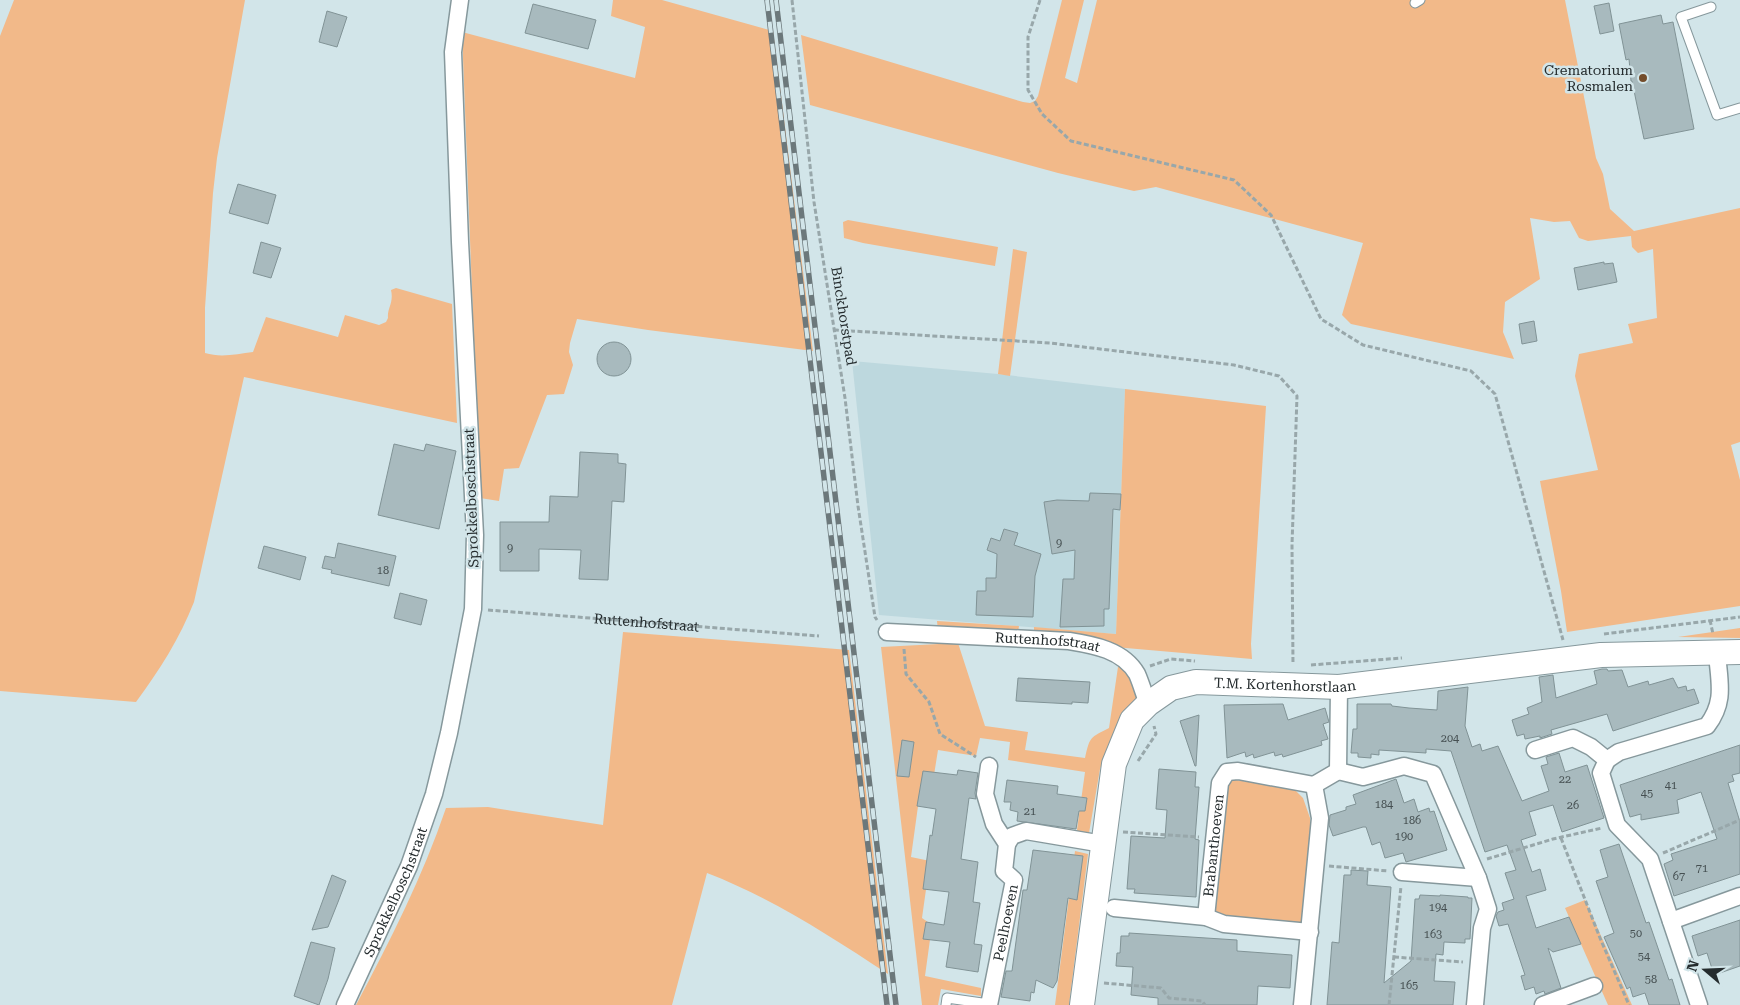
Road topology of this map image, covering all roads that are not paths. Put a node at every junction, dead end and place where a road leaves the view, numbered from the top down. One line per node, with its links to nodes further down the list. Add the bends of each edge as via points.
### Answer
1 (460, 0): 24 (street, Sprokkelboschstraat, via 454,52 475,535 473,609 434,794 409,866)
2 (1711, 7): 3 (lane, via 1681,17 1717,114)
3 (1740, 108)
4 (895, 632): 8 (street, Ruttenhofstraat, via 1069,640 1098,645 1127,660 1137,674)
5 (1740, 652): 6 (street, T.M. Kortenhorstlaan)
6 (1716, 653): 7 (street, T.M. Kortenhorstlaan, via 1601,655); 10 (street, via 1720,692 1716,714 1707,726 1619,752)
7 (1339, 687): 8 (street, T.M. Kortenhorstlaan, via 1196,682 1171,688); 12 (street)
8 (1148, 704): 14 (street, T.M. Kortenhorstlaan, via 1132,720 1114,764)
9 (1535, 750): 10 (street, via 1573,738)
10 (1607, 760): 21 (street, via 1601,773 1617,825 1650,859)
11 (989, 766): 15 (street, via 985,794 994,824)
12 (1338, 770): 13 (street); 16 (street, via 1363,777 1404,766 1433,774)
13 (1314, 785): 20 (street, Brabanthoeven, via 1238,771 1227,772 1220,783); 22 (street, via 1320,818)
14 (1113, 838): 15 (street, via 1026,831 1012,836); 27 (street, T.M. Kortenhorstlaan)
15 (1007, 844): 26 (street, Peelhoeven, via 1004,871 1014,880)
16 (1475, 871): 17 (street); 29 (street, via 1488,909 1482,928)
17 (1402, 872)
18 (1740, 896): 21 (street)
19 (1114, 908): 20 (street)
20 (1206, 917): 22 (street, via 1224,924)
21 (1671, 921): 31 (street)
22 (1310, 932): 28 (street)
23 (1594, 986): 30 (street)
24 (345, 1005)
25 (946, 1005): 26 (lane, via 947,998)
26 (989, 1005)
27 (1082, 1005)
28 (1302, 1005)
29 (1475, 1005)
30 (1543, 1005)
31 (1699, 1005)

